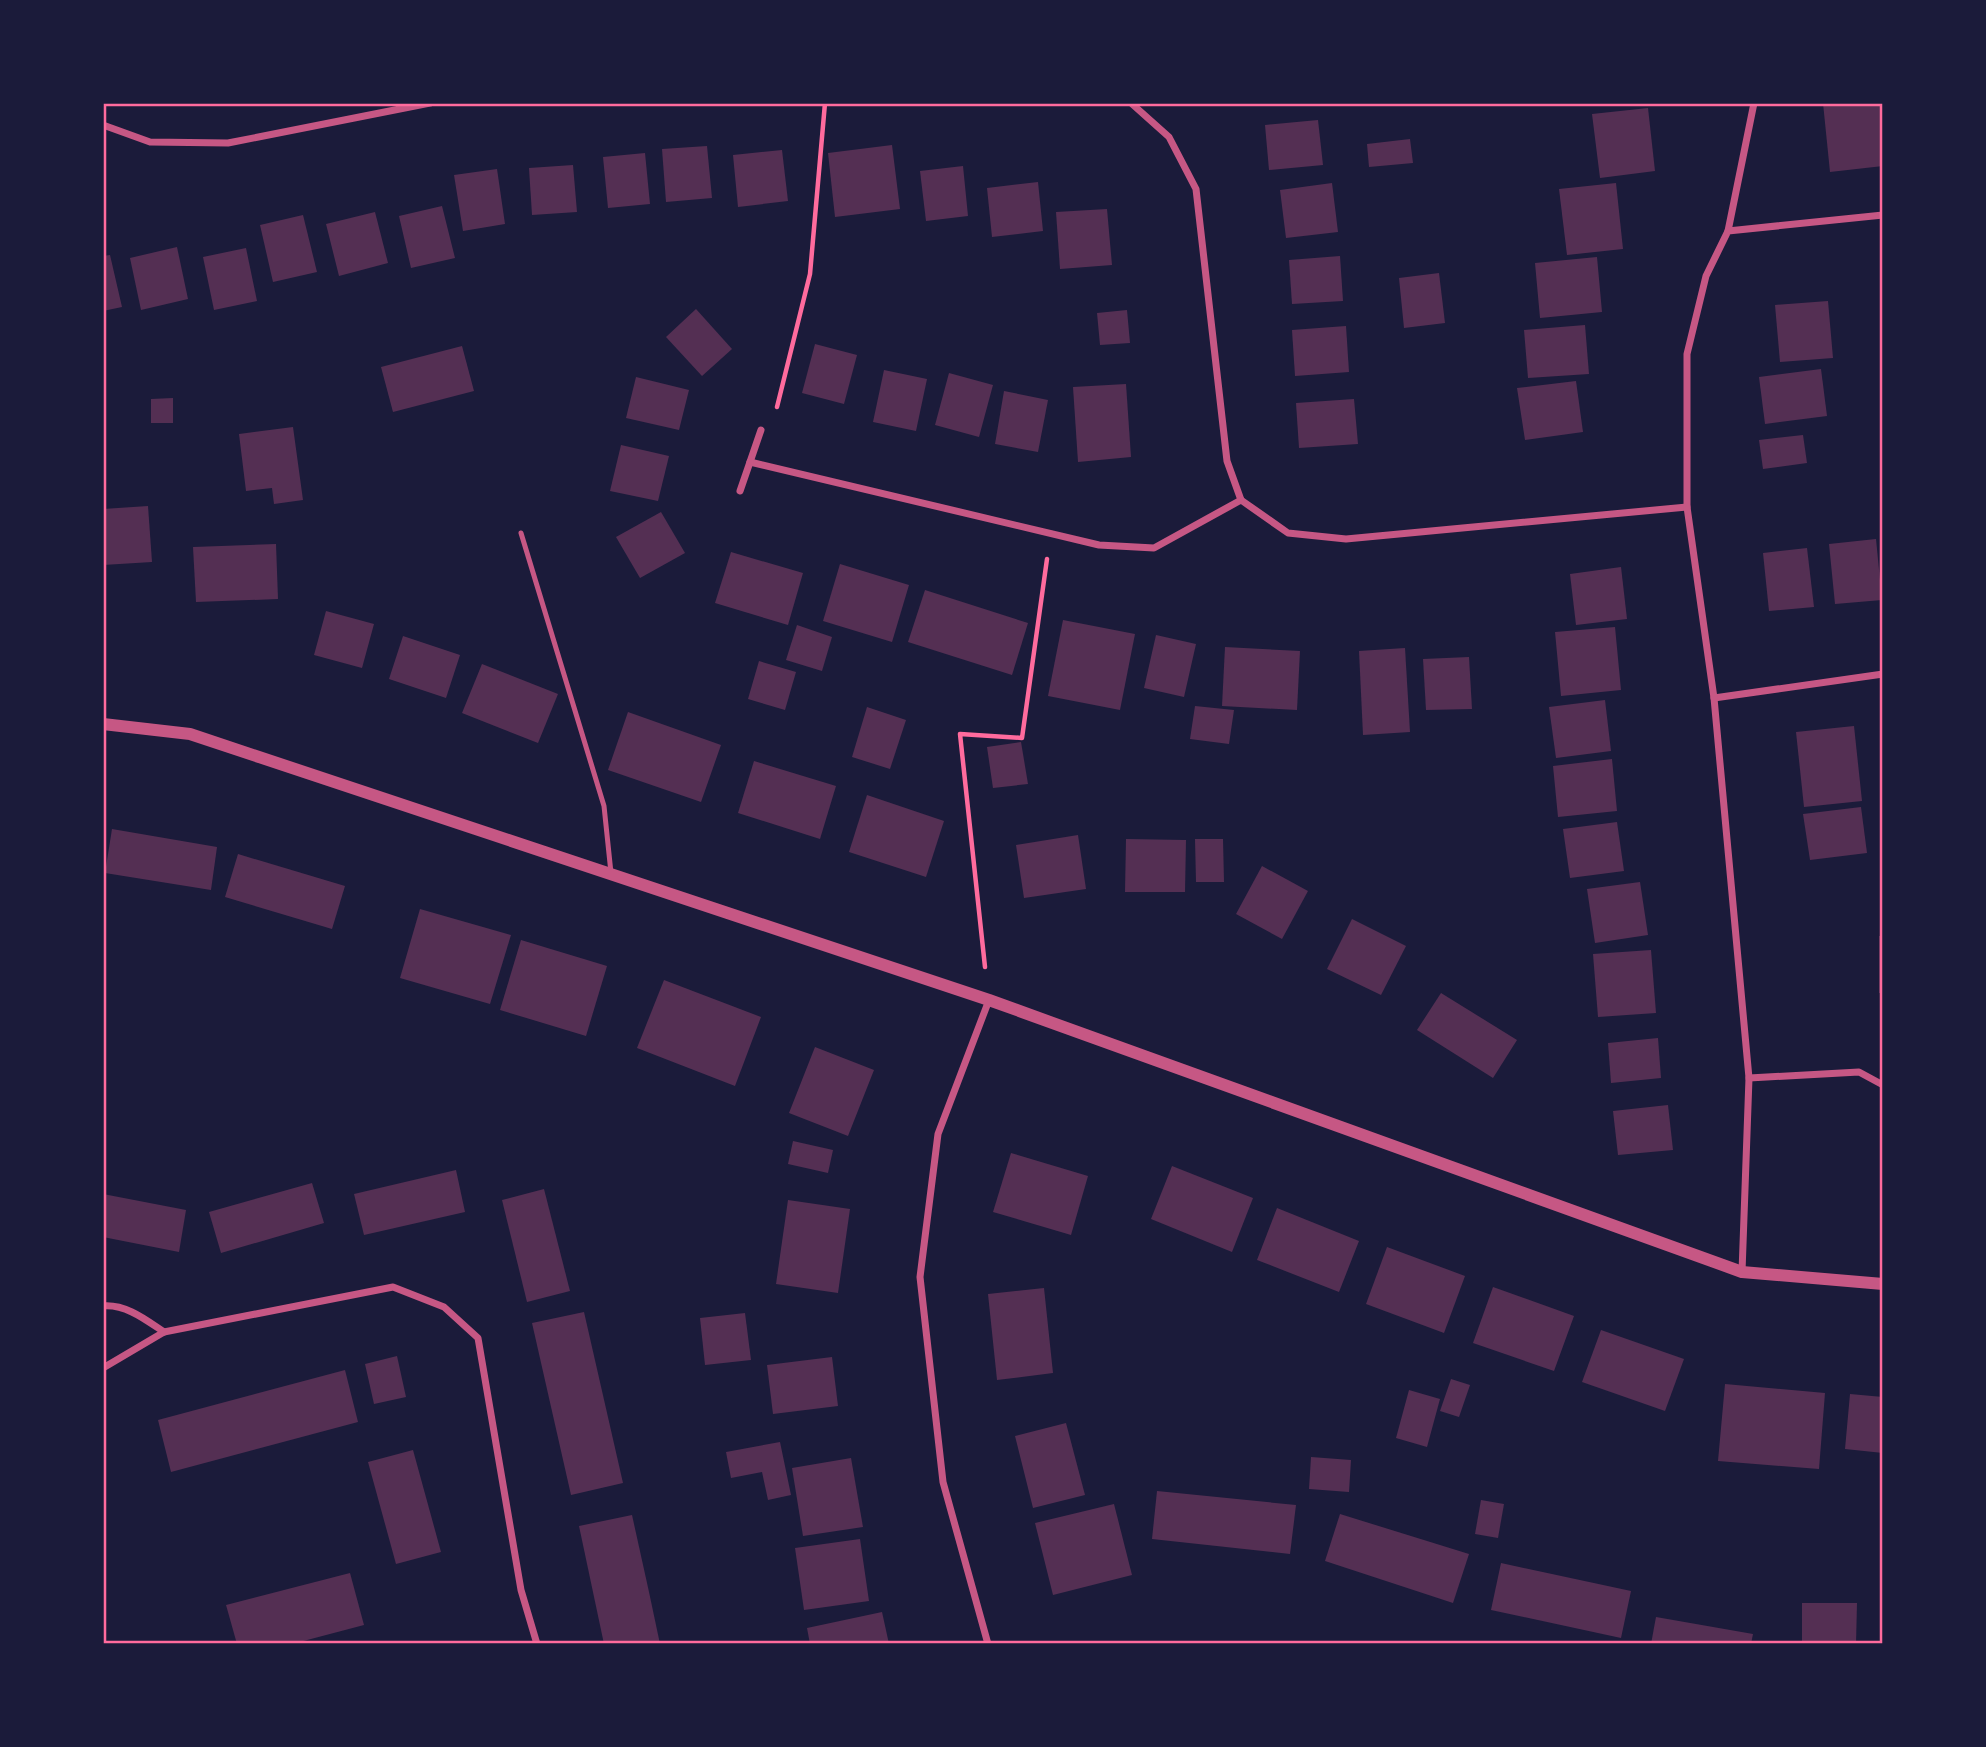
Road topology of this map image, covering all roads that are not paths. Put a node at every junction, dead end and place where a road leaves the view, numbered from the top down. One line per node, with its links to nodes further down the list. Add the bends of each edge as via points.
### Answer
1 (430, 103): 4 (street, via 228,143 150,142)
2 (1131, 103): 10 (street, via 1169,137 1196,189 1227,461)
3 (1754, 103): 6 (street)
4 (103, 125)
5 (1883, 215): 6 (street)
6 (1728, 231): 11 (street, via 1706,276 1688,354)
7 (761, 430): 8 (street)
8 (750, 462): 9 (street); 10 (street, via 1099,545 1154,548)
9 (740, 491)
10 (1241, 500): 11 (street, via 1288,533 1346,538)
11 (1687, 507): 14 (street)
12 (521, 533): 16 (lane, via 604,806)
13 (1883, 674): 14 (street)
14 (1714, 698): 18 (street)
15 (103, 724): 16 (street, via 190,734)
16 (611, 873): 17 (street)
17 (989, 1000): 20 (street); 26 (street, via 938,1135 920,1277 943,1482)
18 (1749, 1078): 19 (street, via 1859,1072); 20 (street)
19 (1883, 1085)
20 (1742, 1272): 21 (street)
21 (1883, 1284)
22 (103, 1306): 23 (street, via 138,1314)
23 (164, 1332): 24 (street); 25 (street, via 393,1287 444,1307 478,1338 521,1590)
24 (103, 1368)
25 (537, 1644)
26 (988, 1644)

